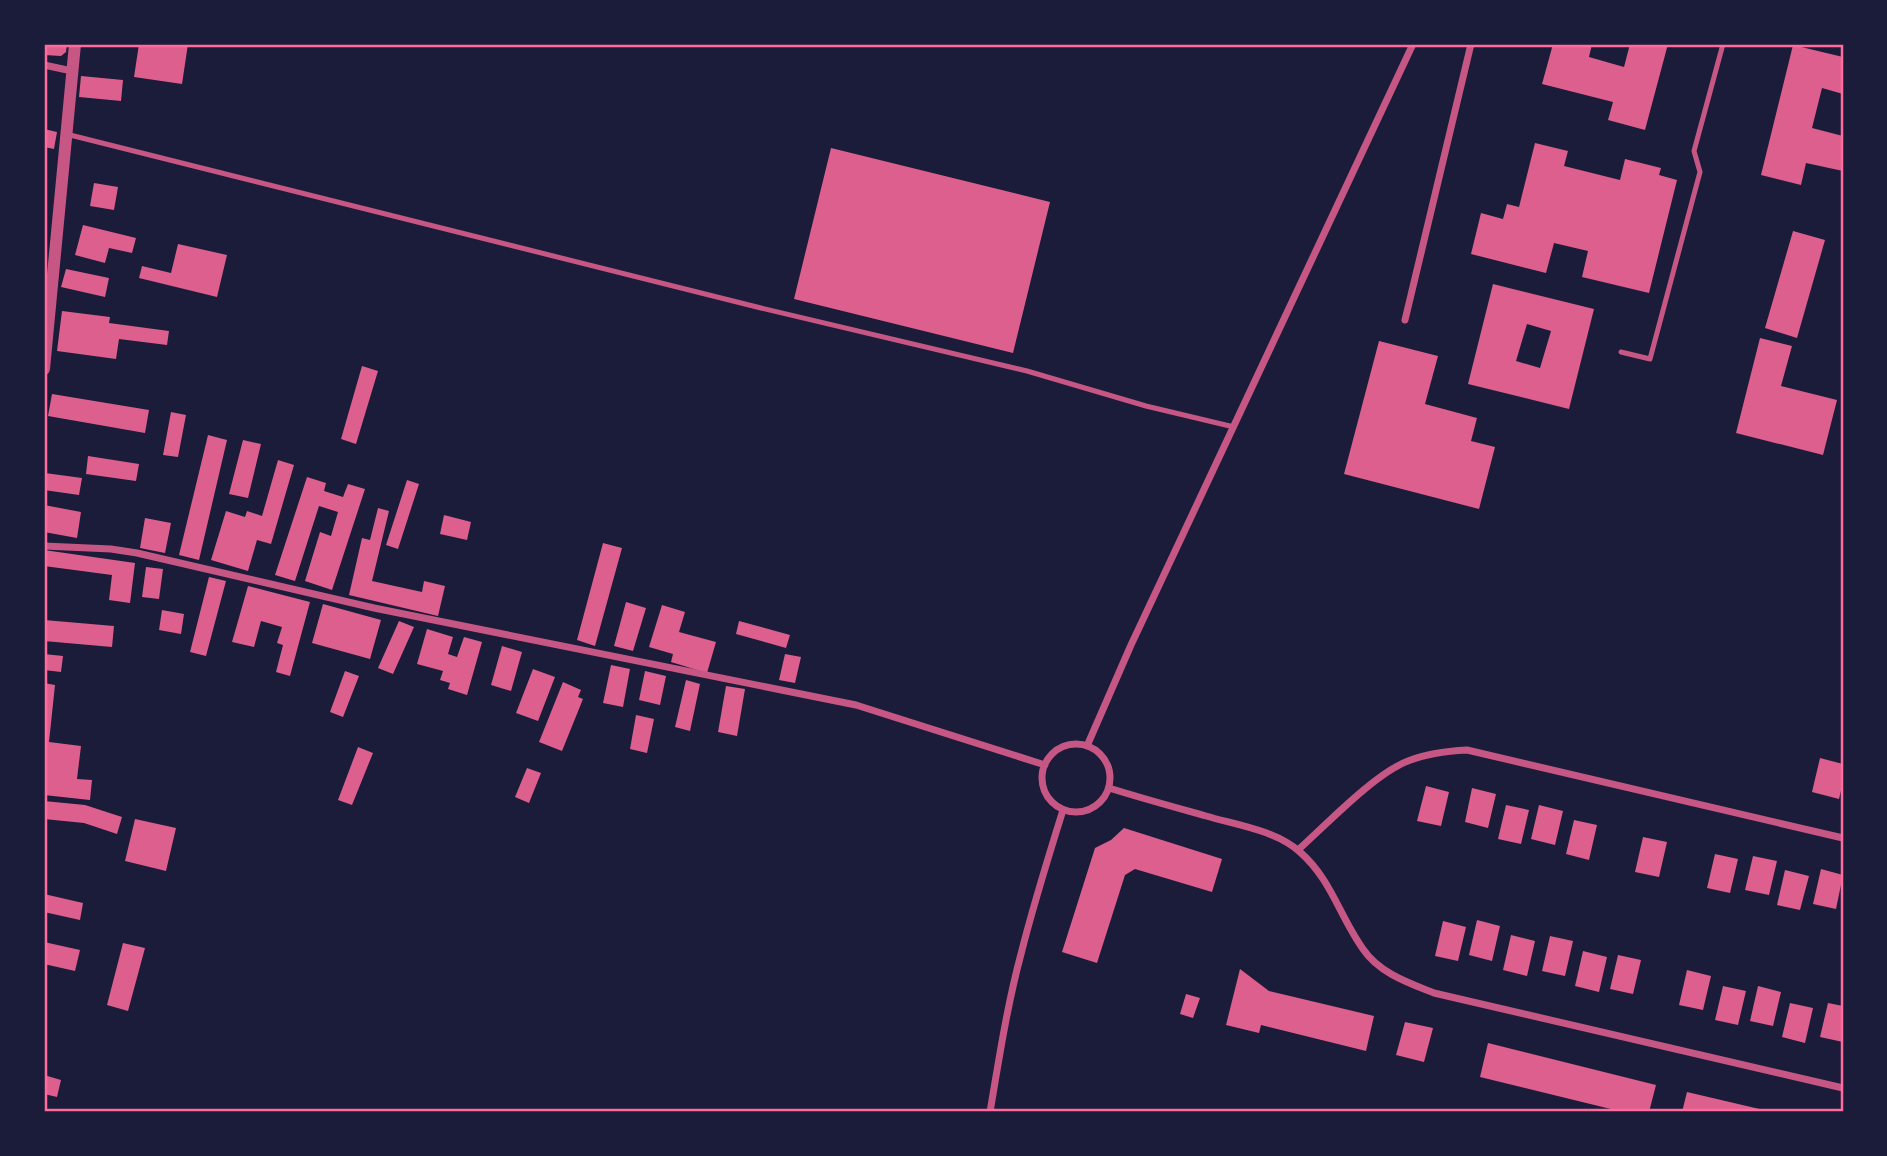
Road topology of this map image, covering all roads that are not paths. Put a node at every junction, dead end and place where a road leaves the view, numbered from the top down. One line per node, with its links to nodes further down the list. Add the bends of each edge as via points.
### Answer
1 (75, 44): 6 (street)
2 (1413, 44): 11 (street)
3 (1471, 44): 8 (street)
4 (1723, 44): 9 (lane, via 1694,152 1700,172 1650,359)
5 (44, 65): 6 (street)
6 (72, 71): 7 (street)
7 (65, 134): 10 (street); 11 (lane, via 1027,371)
8 (1405, 320)
9 (1621, 352)
10 (44, 369)
11 (1234, 427): 13 (street)
12 (44, 546): 14 (street, via 137,553 374,608 856,705)
13 (1087, 746): 14 (street, via 1066,746); 15 (street, via 1106,763)
14 (1045, 765): 16 (street, via 1045,792)
15 (1109, 789): 16 (street, via 1091,809); 18 (street, via 1264,832)
16 (1063, 810): 20 (street, via 1020,956)
17 (1843, 838): 18 (street, via 1467,750 1440,751 1406,761 1379,778)
18 (1298, 850): 19 (street, via 1327,883 1364,951 1402,981 1434,993)
19 (1843, 1088)
20 (990, 1112)

